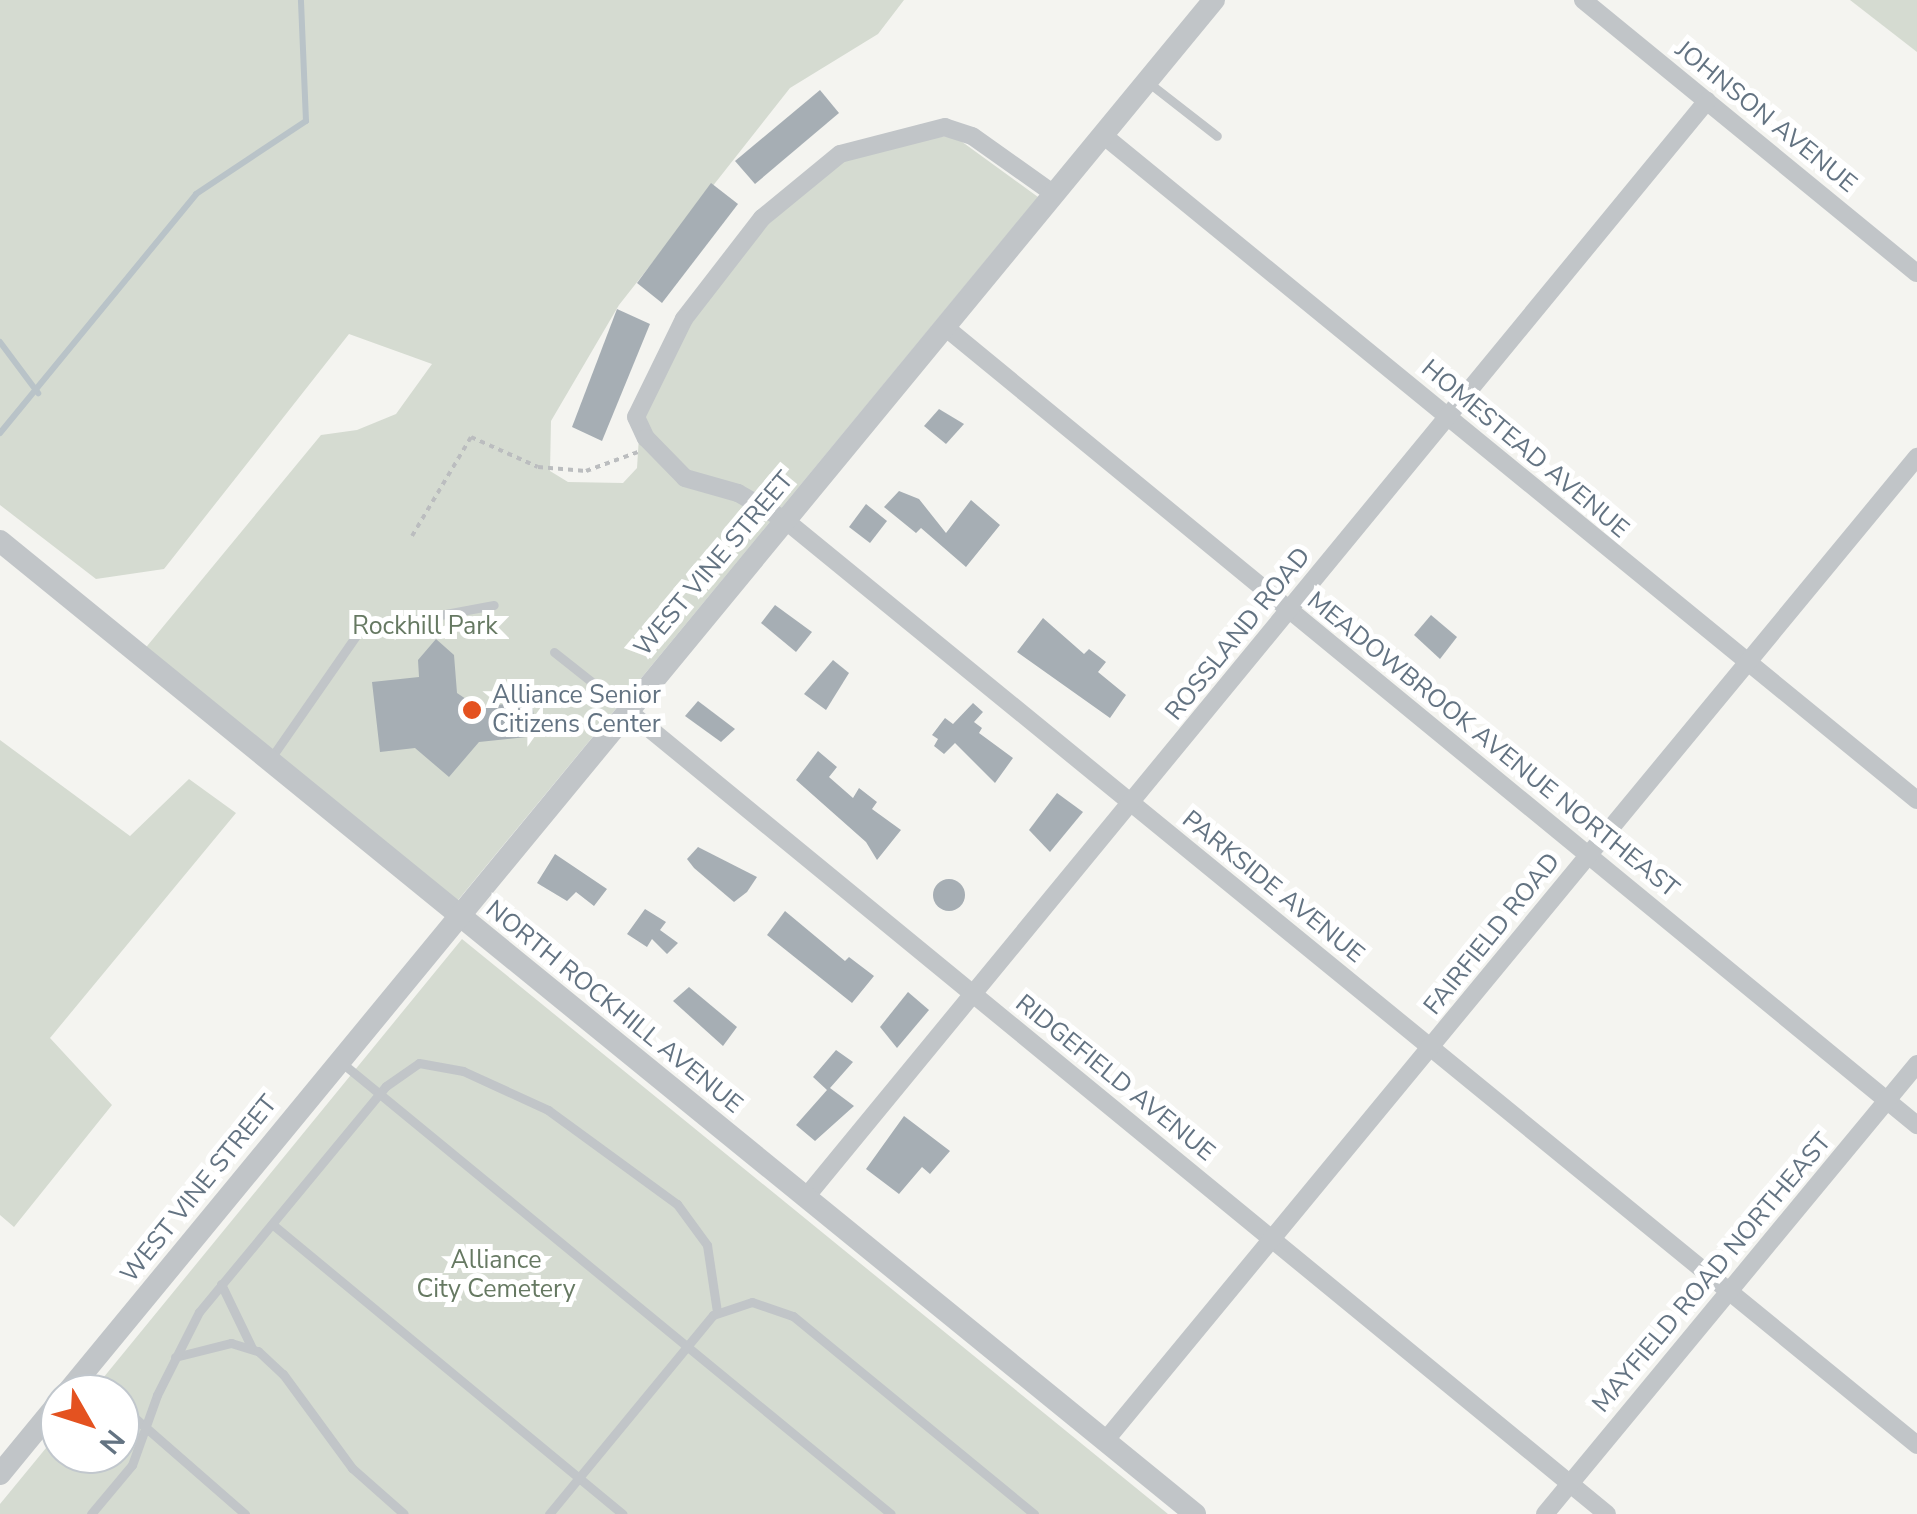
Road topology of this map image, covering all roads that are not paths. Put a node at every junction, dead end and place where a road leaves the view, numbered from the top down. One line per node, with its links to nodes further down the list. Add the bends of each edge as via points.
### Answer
1 (1214, 0): 3 (street, WEST VINE STREET)
2 (1584, 0): 4 (street, JOHNSON AVENUE)
3 (1147, 81): 5 (street, WEST VINE STREET); 6 (lane)
4 (1707, 101): 8 (street, JOHNSON AVENUE); 10 (street, ROSSLAND ROAD)
5 (1103, 134): 7 (street, WEST VINE STREET); 10 (street, HOMESTEAD AVENUE)
6 (1217, 136)
7 (1054, 194): 9 (street, WEST VINE STREET); 12 (street, PARKSIDE AVENUE, via 972,136 945,127 840,154 762,218 684,319 636,417 650,443 685,478 738,493)
8 (1917, 273)
9 (945, 326): 12 (street, WEST VINE STREET); 15 (street, MEADOWBROOK AVENUE NORTHEAST)
10 (1446, 417): 15 (street, ROSSLAND ROAD); 17 (street, HOMESTEAD AVENUE)
11 (1917, 458): 17 (street, FAIRFIELD ROAD)
12 (785, 520): 18 (street, WEST VINE STREET); 21 (street, PARKSIDE AVENUE)
13 (0, 542): 19 (street, NORTH ROCKHILL AVENUE)
14 (494, 604): 19 (lane, via 360,630)
15 (1289, 611): 21 (street, ROSSLAND ROAD); 22 (street, MEADOWBROOK AVENUE NORTHEAST)
16 (554, 652): 18 (lane)
17 (1748, 664): 20 (street, HOMESTEAD AVENUE); 22 (street, FAIRFIELD ROAD)
18 (628, 711): 23 (street, WEST VINE STREET); 24 (street, RIDGEFIELD AVENUE)
19 (269, 760): 23 (street, NORTH ROCKHILL AVENUE)
20 (1917, 800)
21 (1131, 803): 24 (street, ROSSLAND ROAD); 25 (street, PARKSIDE AVENUE)
22 (1588, 856): 25 (street, FAIRFIELD ROAD); 29 (street, MEADOWBROOK AVENUE NORTHEAST)
23 (458, 917): 26 (street, WEST VINE STREET); 31 (street, NORTH ROCKHILL AVENUE)
24 (973, 995): 31 (street, ROSSLAND ROAD); 33 (street, RIDGEFIELD AVENUE)
25 (1430, 1048): 33 (street, FAIRFIELD ROAD); 35 (street, PARKSIDE AVENUE)
26 (340, 1061): 28 (lane); 40 (street, WEST VINE STREET)
27 (1917, 1064): 29 (street, MAYFIELD ROAD NORTHEAST)
28 (380, 1093): 32 (lane); 36 (lane, via 410,1066 439,1064 561,1118 688,1216 712,1260); 37 (lane)
29 (1887, 1100): 30 (street, MEADOWBROOK AVENUE NORTHEAST); 35 (street, MAYFIELD ROAD NORTHEAST)
30 (1917, 1124)
31 (806, 1197): 44 (street, NORTH ROCKHILL AVENUE)
32 (272, 1224): 34 (lane); 47 (lane)
33 (1270, 1238): 44 (street, FAIRFIELD ROAD); 48 (street, RIDGEFIELD AVENUE)
34 (221, 1284): 38 (lane); 39 (lane)
35 (1730, 1291): 45 (street, PARKSIDE AVENUE); 48 (street, MAYFIELD ROAD NORTHEAST)
36 (718, 1312): 37 (lane); 55 (lane, via 752,1302 779,1307)
37 (686, 1346): 47 (lane); 54 (lane)
38 (252, 1348): 39 (lane, via 221,1344); 51 (lane, via 283,1374 352,1468)
39 (176, 1357): 43 (lane)
40 (82, 1374)
41 (140, 1421): 43 (lane)
42 (40, 1425): 46 (street)
43 (146, 1426): 49 (lane, via 127,1473); 50 (lane)
44 (1105, 1441): 56 (street, NORTH ROCKHILL AVENUE)
45 (1917, 1446)
46 (0, 1474)
47 (578, 1477): 52 (lane); 53 (lane)
48 (1570, 1484): 57 (street, MAYFIELD ROAD NORTHEAST); 58 (street, RIDGEFIELD AVENUE)
49 (92, 1514)
50 (244, 1514)
51 (404, 1514)
52 (549, 1514)
53 (623, 1514)
54 (891, 1514)
55 (1034, 1514)
56 (1195, 1514)
57 (1545, 1514)
58 (1607, 1514)

